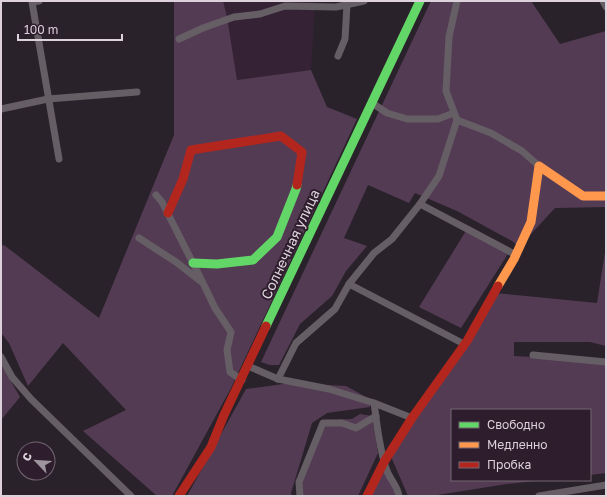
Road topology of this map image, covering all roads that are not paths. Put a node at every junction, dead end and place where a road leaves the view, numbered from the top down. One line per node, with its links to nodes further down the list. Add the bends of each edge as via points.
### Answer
1 (39, 1): 11 (street, via 32,2)
2 (364, 1): 6 (street)
3 (420, 1): 12 (street, Солнечная улица)
4 (457, 1): 14 (street, via 449,37 446,91)
5 (603, 1): 7 (street)
6 (347, 5): 8 (street, via 285,6 260,14 234,17); 9 (street, via 345,40)
7 (606, 7)
8 (179, 39)
9 (338, 56)
10 (137, 92): 11 (street)
11 (48, 99): 13 (street); 15 (street)
12 (372, 103): 14 (street, via 387,113 408,119); 30 (street, Солнечная улица)
13 (1, 109)
14 (456, 116): 16 (street, via 522,151); 19 (street, via 439,176)
15 (60, 159)
16 (539, 166): 18 (street, via 583,196); 22 (street, via 531,222)
17 (156, 195): 20 (street)
18 (606, 196)
19 (420, 204): 22 (street); 25 (street, via 392,239 374,253)
20 (168, 213): 23 (street); 23 (street, via 184,179 191,150 217,148 281,136 302,152 296,190 277,238 253,260 217,264)
21 (138, 238): 24 (street)
22 (516, 255): 26 (street)
23 (193, 263): 24 (street)
24 (203, 283): 32 (street, via 231,332 227,350 230,372)
25 (349, 284): 26 (street); 31 (street, via 335,309 296,343)
26 (464, 344): 35 (street)
27 (533, 355): 29 (street)
28 (1, 357): 38 (street, via 12,377 31,399)
29 (606, 362)
30 (248, 366): 31 (street); 32 (street, Солнечная улица)
31 (278, 379): 33 (street, via 329,389)
32 (242, 380): 39 (street, Солнечная улица, via 211,447)
33 (374, 402): 34 (street); 35 (street)
34 (376, 416): 36 (street); 40 (street, via 356,428 342,423 323,423 299,482)
35 (412, 418): 36 (street)
36 (384, 462): 41 (street); 42 (street, via 386,470 398,488)
37 (606, 485): 43 (street)
38 (132, 496)
39 (179, 496)
40 (300, 496)
41 (367, 496)
42 (399, 496)
43 (539, 496)

